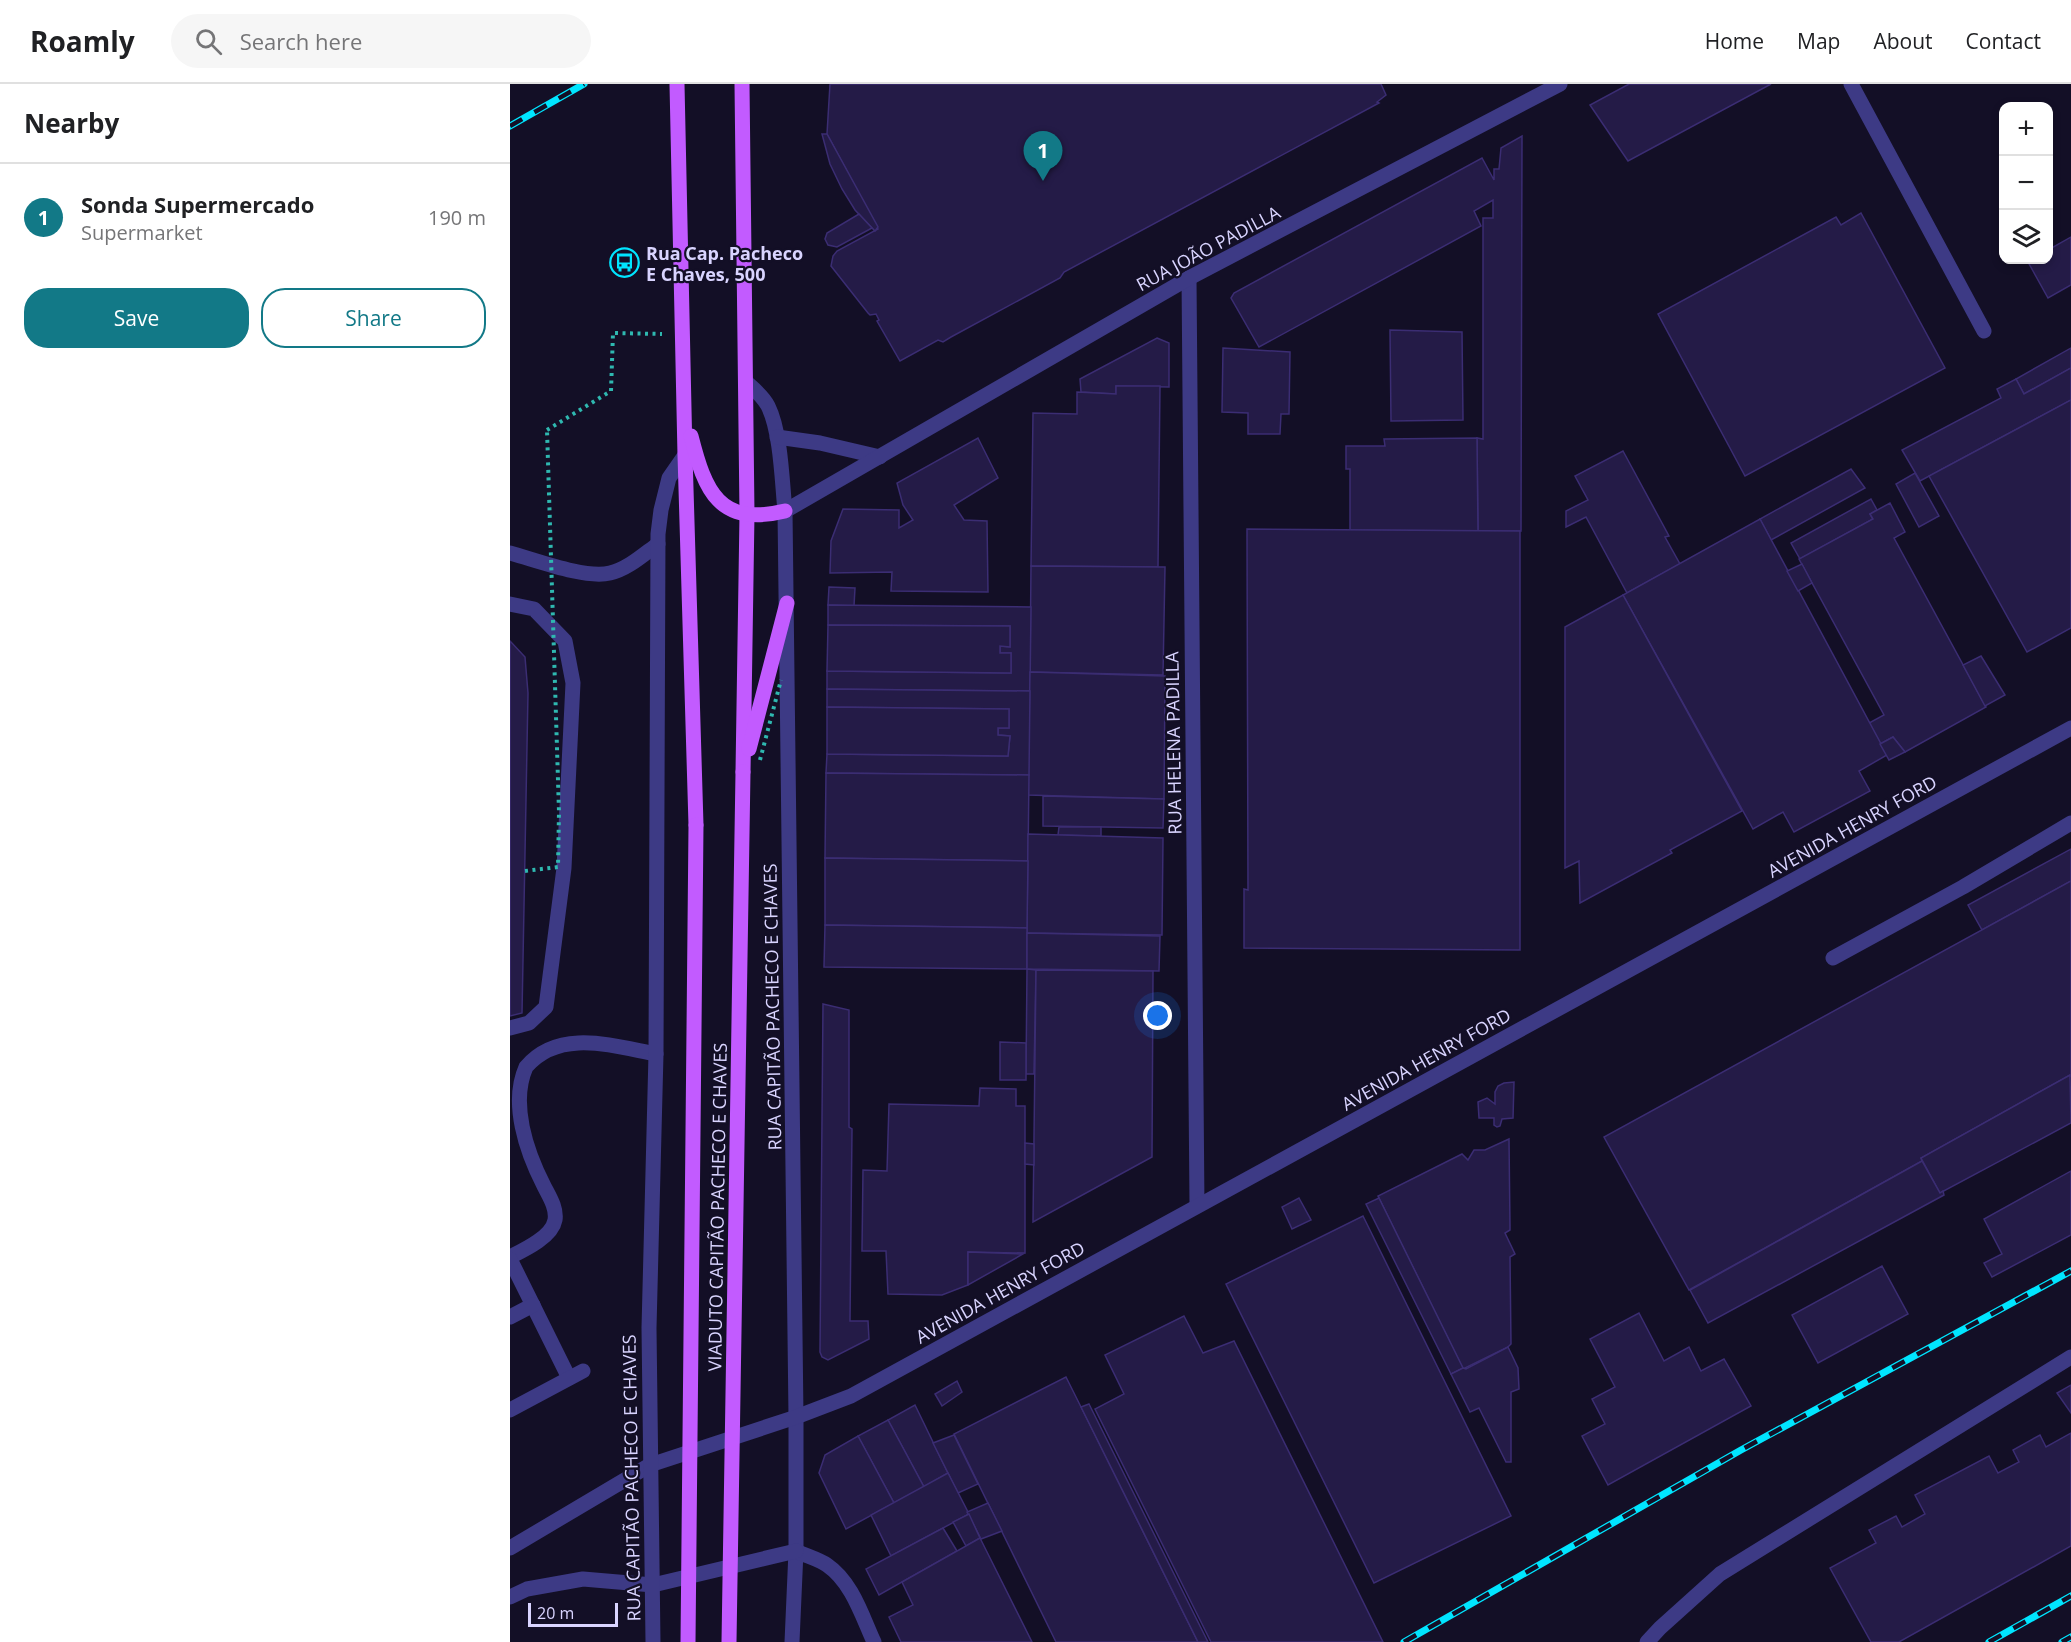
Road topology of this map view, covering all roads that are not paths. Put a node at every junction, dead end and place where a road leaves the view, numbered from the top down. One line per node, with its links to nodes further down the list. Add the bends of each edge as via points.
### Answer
1 (677, 84): 8 (main road)
2 (742, 84): 7 (main road)
3 (1560, 84): 5 (street, RUA JOÃO PADILLA)
4 (1851, 84): 6 (street)
5 (1189, 278): 11 (street, RUA JOÃO PADILLA); 24 (street, RUA HELENA PADILLA)
6 (1984, 331)
7 (746, 382): 9 (street, RUA CAPITÃO PACHECO E CHAVES, via 768,405); 13 (main road)
8 (684, 417): 10 (main road); 13 (main road, via 708,488 726,508)
9 (777, 437): 11 (street); 12 (street, RUA CAPITÃO PACHECO E CHAVES)
10 (685, 455): 14 (street, RUA CAPITÃO PACHECO E CHAVES, via 669,478); 39 (main road, VIADUTO CAPITÃO PACHECO E CHAVES, bridge, via 696,825)
11 (880, 457): 12 (street, RUA JOÃO PADILLA)
12 (785, 512): 13 (main road); 16 (street, RUA CAPITÃO PACHECO E CHAVES)
13 (747, 514): 19 (main road)
14 (658, 544): 15 (street, via 610,573 591,574); 23 (street, RUA CAPITÃO PACHECO E CHAVES)
15 (510, 553)
16 (787, 603): 19 (main road); 32 (street, RUA CAPITÃO PACHECO E CHAVES)
17 (510, 604): 22 (street, via 534,609 565,641 573,683 564,868 546,1007 529,1023)
18 (2071, 728): 24 (street, AVENIDA HENRY FORD)
19 (743, 770): 40 (main road, VIADUTO CAPITÃO PACHECO E CHAVES, bridge)
20 (2071, 823): 21 (street)
21 (1833, 958)
22 (510, 1028)
23 (656, 1054): 25 (street, via 573,1042 546,1049 522,1072 513,1105 517,1129 553,1204 555,1218 544,1235); 33 (street, RUA CAPITÃO PACHECO E CHAVES, via 649,1317)
24 (1197, 1206): 32 (street, AVENIDA HENRY FORD, via 851,1396)
25 (510, 1258): 26 (street)
26 (533, 1305): 27 (street); 30 (street)
27 (510, 1317)
28 (2071, 1357): 43 (street, via 1720,1574)
29 (583, 1371): 30 (street)
30 (569, 1378): 31 (street)
31 (510, 1410)
32 (796, 1417): 33 (street, AVENIDA HENRY FORD); 35 (street, RUA CAPITÃO PACHECO E CHAVES)
33 (650, 1465): 34 (street); 36 (street, RUA CAPITÃO PACHECO E CHAVES)
34 (510, 1548)
35 (796, 1551): 36 (street); 41 (street, RUA CAPITÃO PACHECO E CHAVES); 42 (street, via 838,1575 850,1590)
36 (653, 1585): 37 (street, via 584,1579 527,1589); 38 (street, RUA CAPITÃO PACHECO E CHAVES)
37 (510, 1597)
38 (653, 1642)
39 (688, 1642)
40 (729, 1642)
41 (792, 1642)
42 (874, 1642)
43 (1647, 1642)

